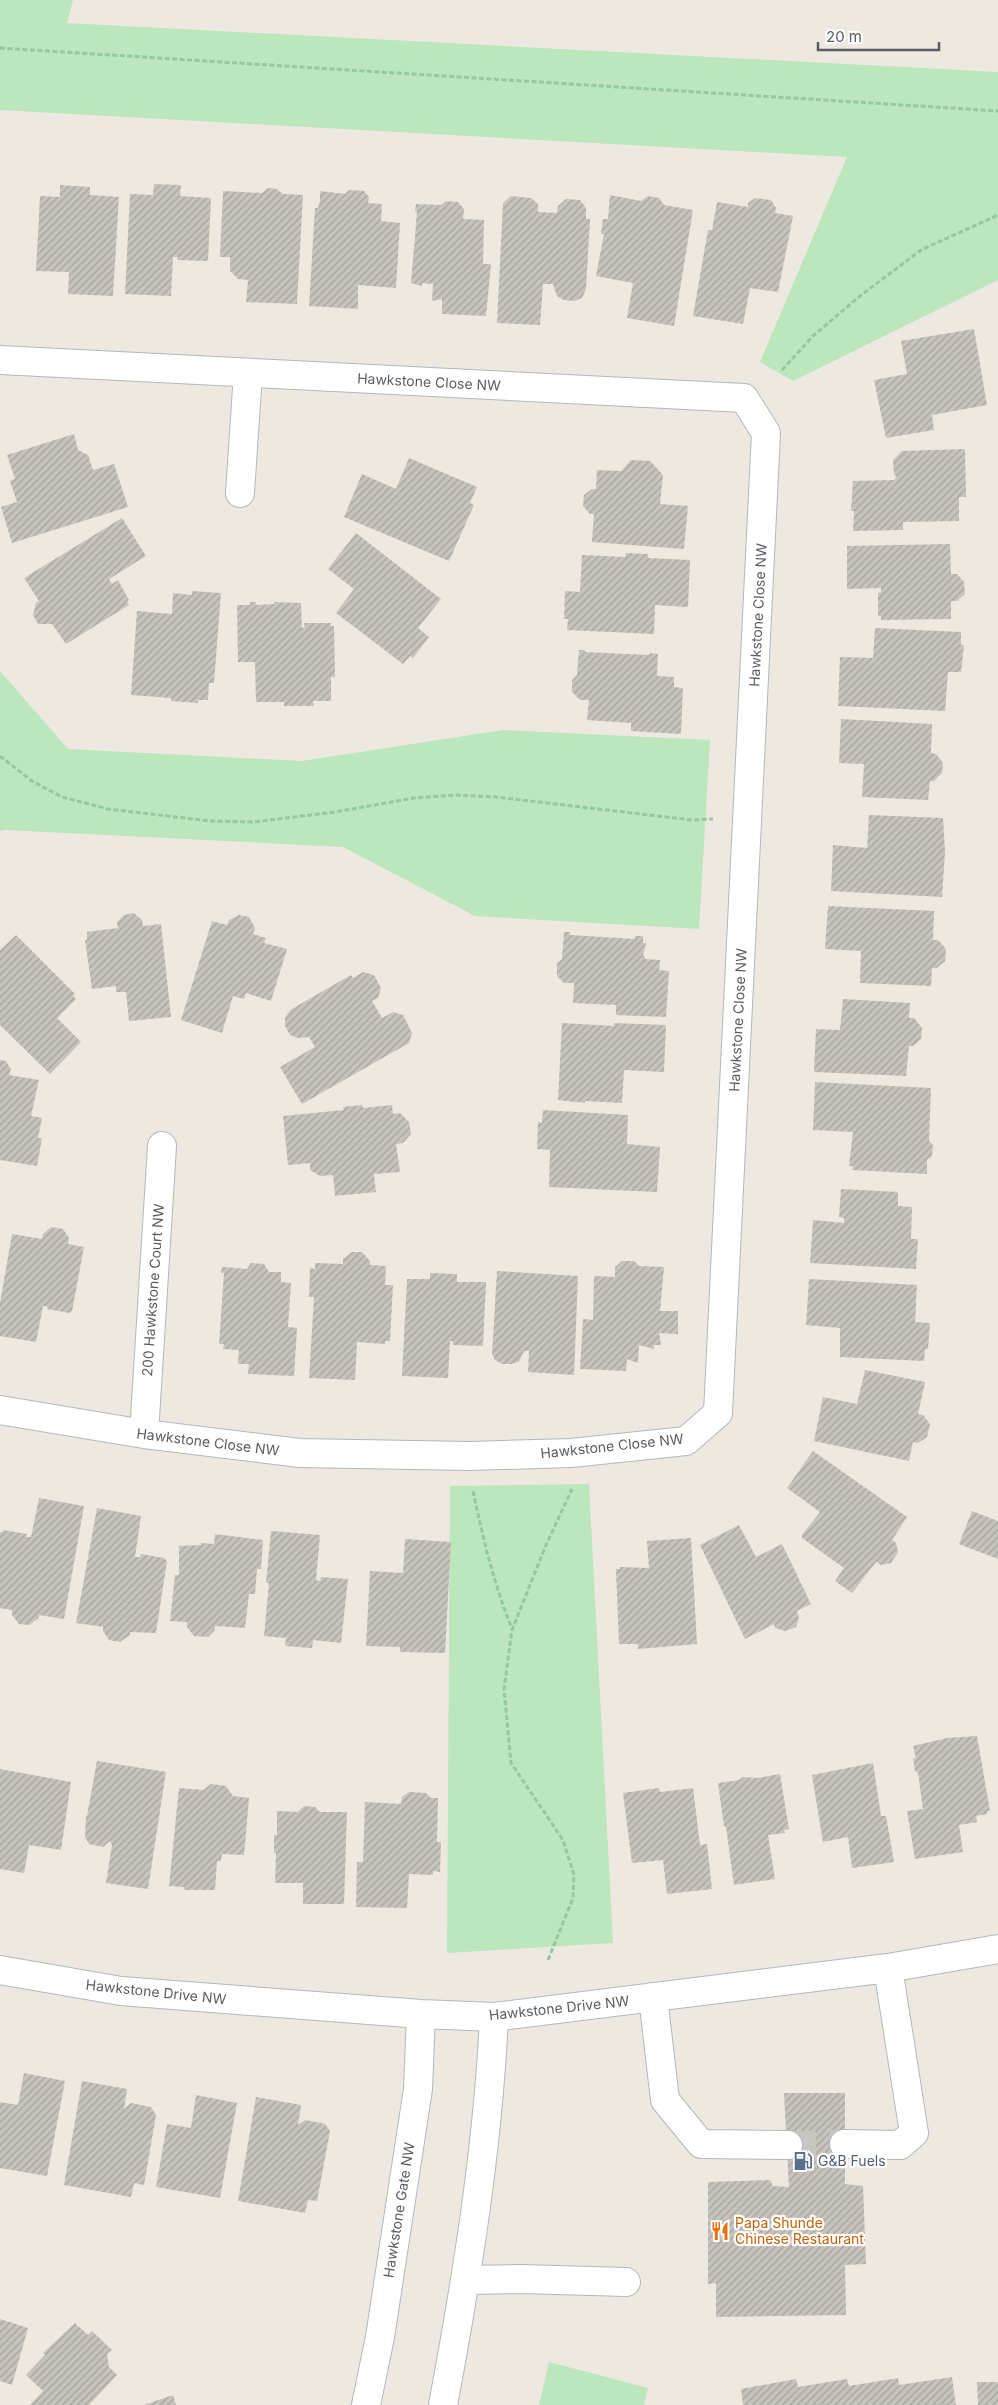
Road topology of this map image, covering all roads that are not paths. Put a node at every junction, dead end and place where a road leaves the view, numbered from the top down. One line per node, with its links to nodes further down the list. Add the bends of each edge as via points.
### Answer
1 (0, 360): 2 (street, Hawkstone Close NW)
2 (248, 373): 3 (street); 6 (street, Hawkstone Close NW, via 744,398 766,433 718,1413 686,1441 571,1454 300,1453)
3 (240, 493)
4 (162, 1146): 6 (street, 200 Hawkstone Court NW)
5 (0, 1410): 6 (street, Hawkstone Close NW)
6 (144, 1434)
7 (998, 1949): 8 (street, Hawkstone Drive NW)
8 (888, 1968): 10 (street, Hawkstone Drive NW); 13 (street, via 914,2133 900,2145)
9 (0, 1970): 11 (street, Hawkstone Drive NW, via 121,1991)
10 (653, 1998): 12 (street, Hawkstone Drive NW); 14 (street, via 664,2100 701,2144)
11 (421, 2014): 12 (street, Hawkstone Drive NW); 17 (street, Hawkstone Gate NW, via 418,2089 380,2337)
12 (494, 2017): 15 (street, via 491,2094)
13 (844, 2144)
14 (788, 2145)
15 (466, 2280): 16 (street); 18 (street)
16 (626, 2282)
17 (366, 2405)
18 (443, 2405)

